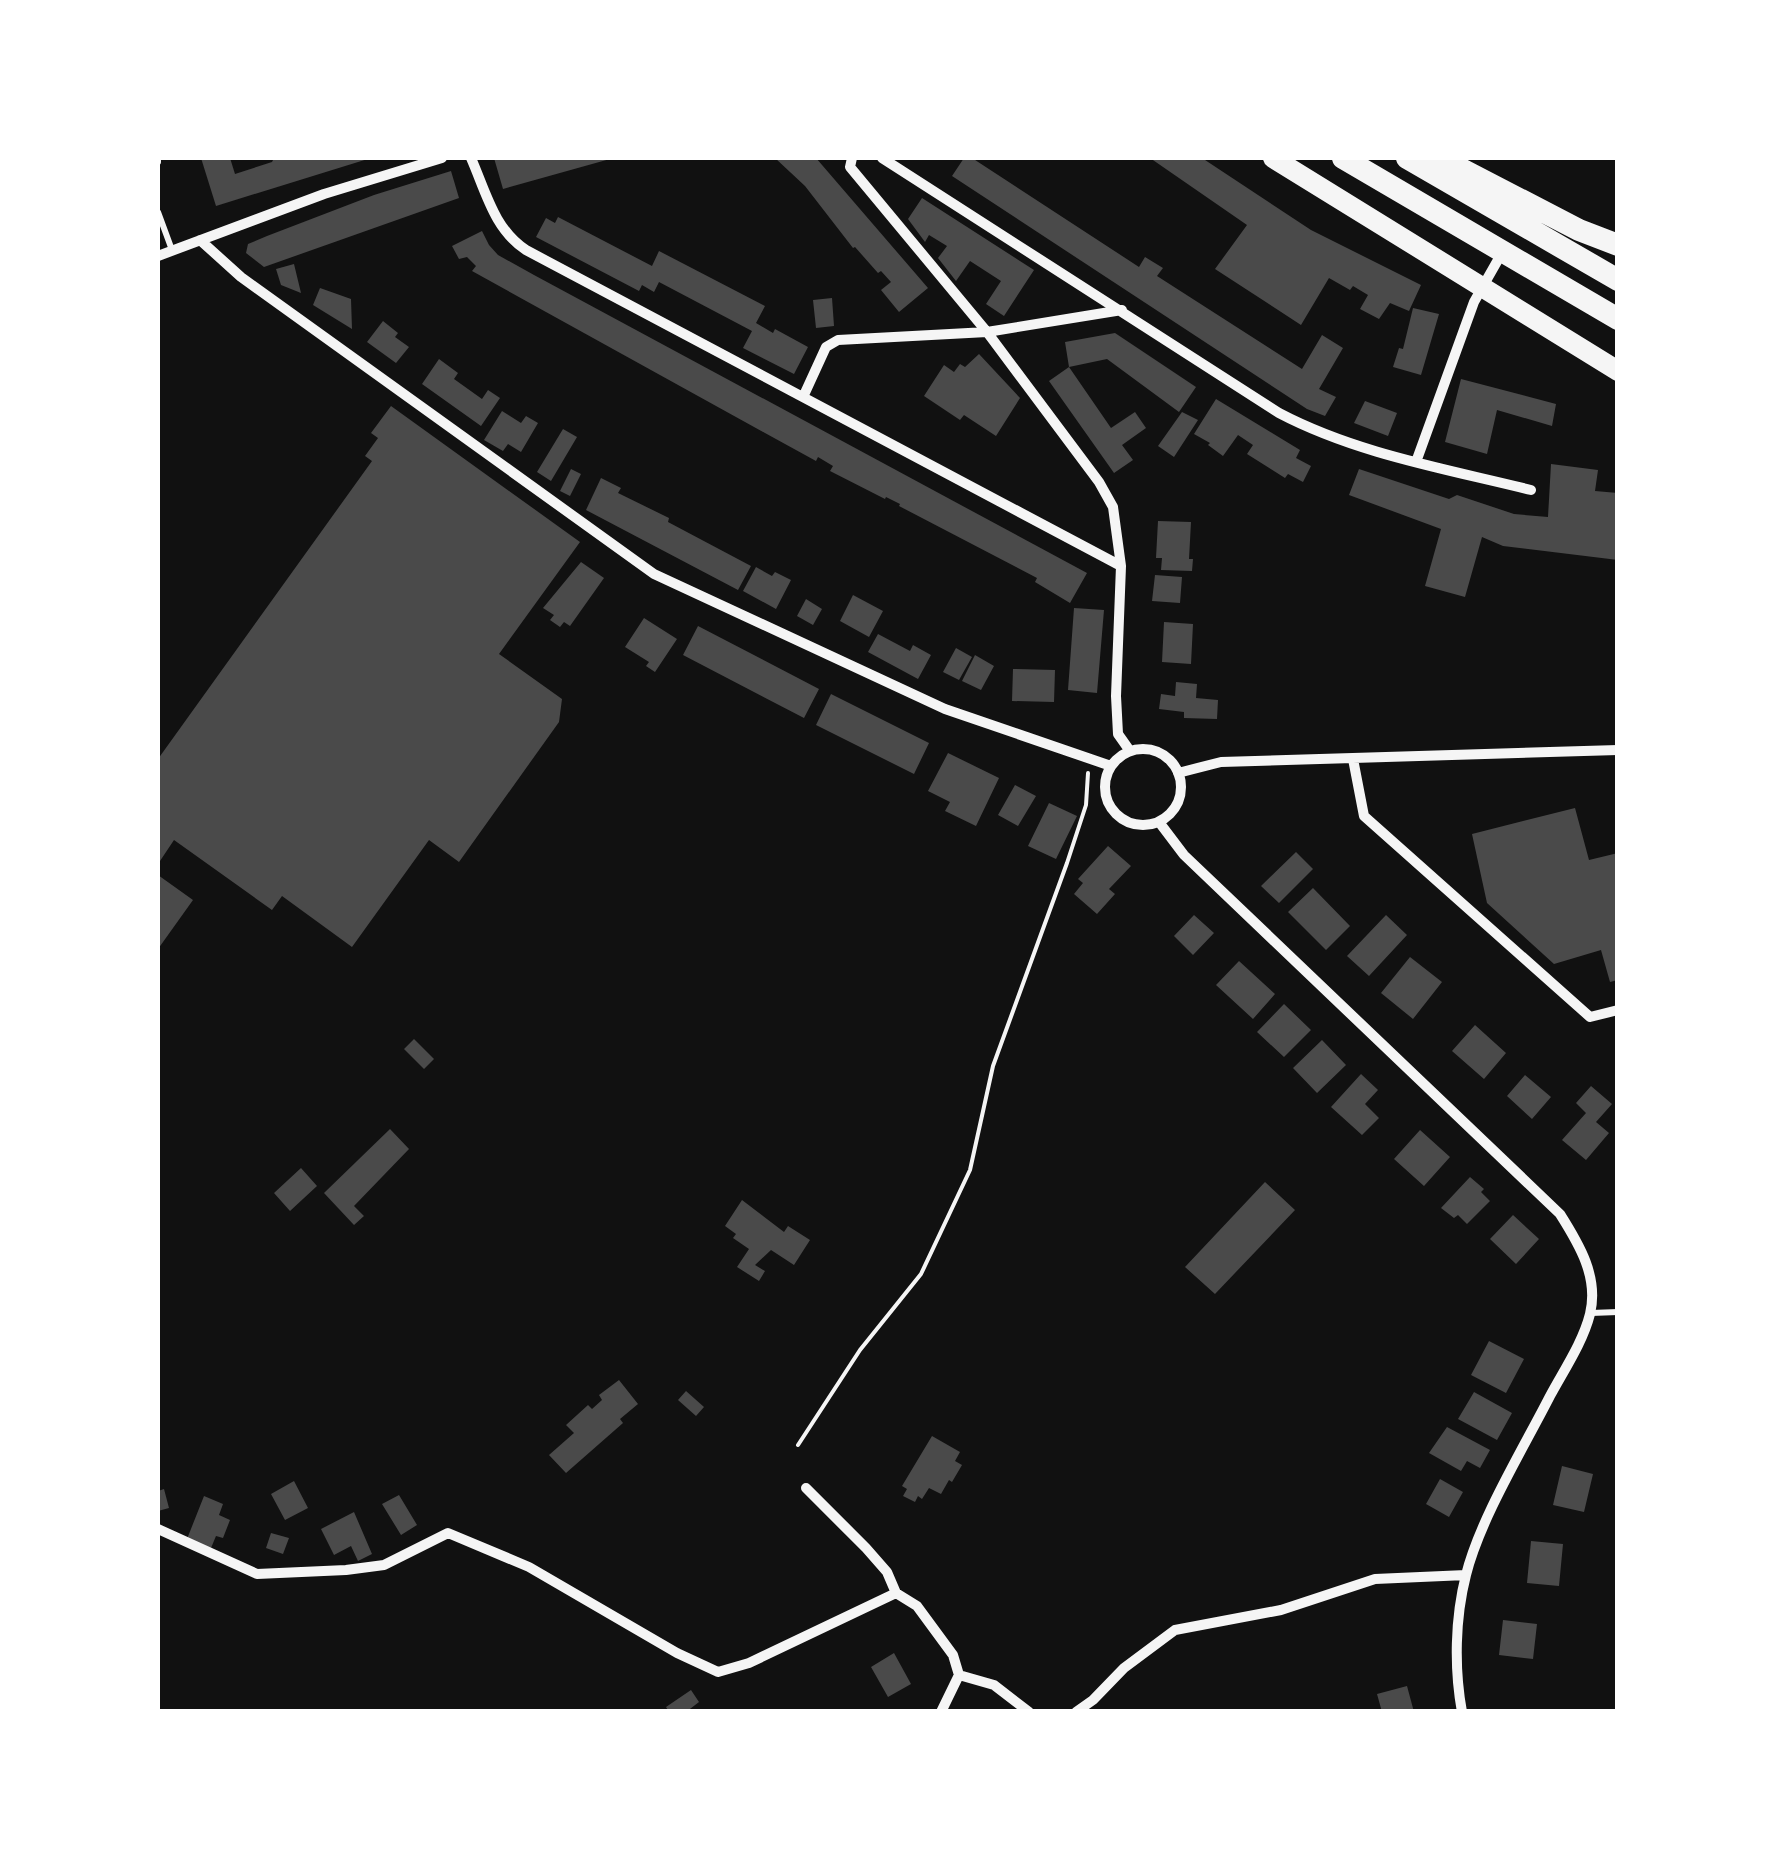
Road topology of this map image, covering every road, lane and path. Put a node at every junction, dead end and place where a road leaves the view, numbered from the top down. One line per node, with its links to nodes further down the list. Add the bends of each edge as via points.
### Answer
1 (442, 158): 12 (street)
2 (471, 158): 24 (street, via 510,239)
3 (840, 158): 10 (street)
4 (882, 158): 20 (street)
5 (1273, 158): 18 (highway)
6 (1343, 158): 21 (highway)
7 (1354, 158): 14 (highway)
8 (1407, 158): 17 (highway)
9 (1440, 158): 13 (highway)
10 (851, 162): 22 (street)
11 (158, 212): 15 (lane)
12 (200, 240): 15 (street); 30 (street, via 241,277 654,574 946,708)
13 (1618, 245)
14 (1506, 246): 18 (street); 19 (highway)
15 (172, 250): 16 (street)
16 (158, 256)
17 (1618, 280)
18 (1481, 286): 23 (highway); 25 (street)
19 (1618, 309)
20 (1122, 310): 22 (street); 25 (street, via 1318,434)
21 (1618, 319)
22 (988, 332): 24 (street, via 838,340 826,347); 27 (street, via 1099,482 1112,507)
23 (1618, 371)
24 (804, 395): 27 (street)
25 (1416, 462): 26 (street)
26 (1532, 490)
27 (1121, 566): 29 (street, via 1116,696 1118,734)
28 (1618, 750): 31 (street)
29 (1130, 751): 32 (street); 33 (street, via 1158,752)
30 (1089, 758): 32 (street); 38 (path, via 1086,805 993,1066 970,1170 921,1274 860,1350)
31 (1353, 759): 33 (street, via 1221,762); 35 (street, via 1364,816 1590,1017)
32 (1111, 766): 34 (street, via 1105,793 1118,818 1145,826)
33 (1178, 772): 34 (street, via 1178,801)
34 (1159, 822): 37 (street, via 1184,855 1560,1214 1585,1254)
35 (1618, 1010)
36 (1618, 1312): 37 (lane)
37 (1590, 1313): 41 (street)
38 (798, 1446)
39 (806, 1488): 42 (street, via 887,1572)
40 (158, 1529): 42 (street, via 256,1574 384,1565 448,1533 529,1567 718,1672)
41 (1466, 1574): 46 (street, via 1375,1579 1280,1610 1175,1630); 47 (street, via 1458,1642)
42 (896, 1592): 43 (street, via 917,1606 954,1655)
43 (959, 1675): 44 (street); 45 (street, via 994,1685)
44 (941, 1712)
45 (1028, 1712)
46 (1076, 1712)
47 (1462, 1712)

